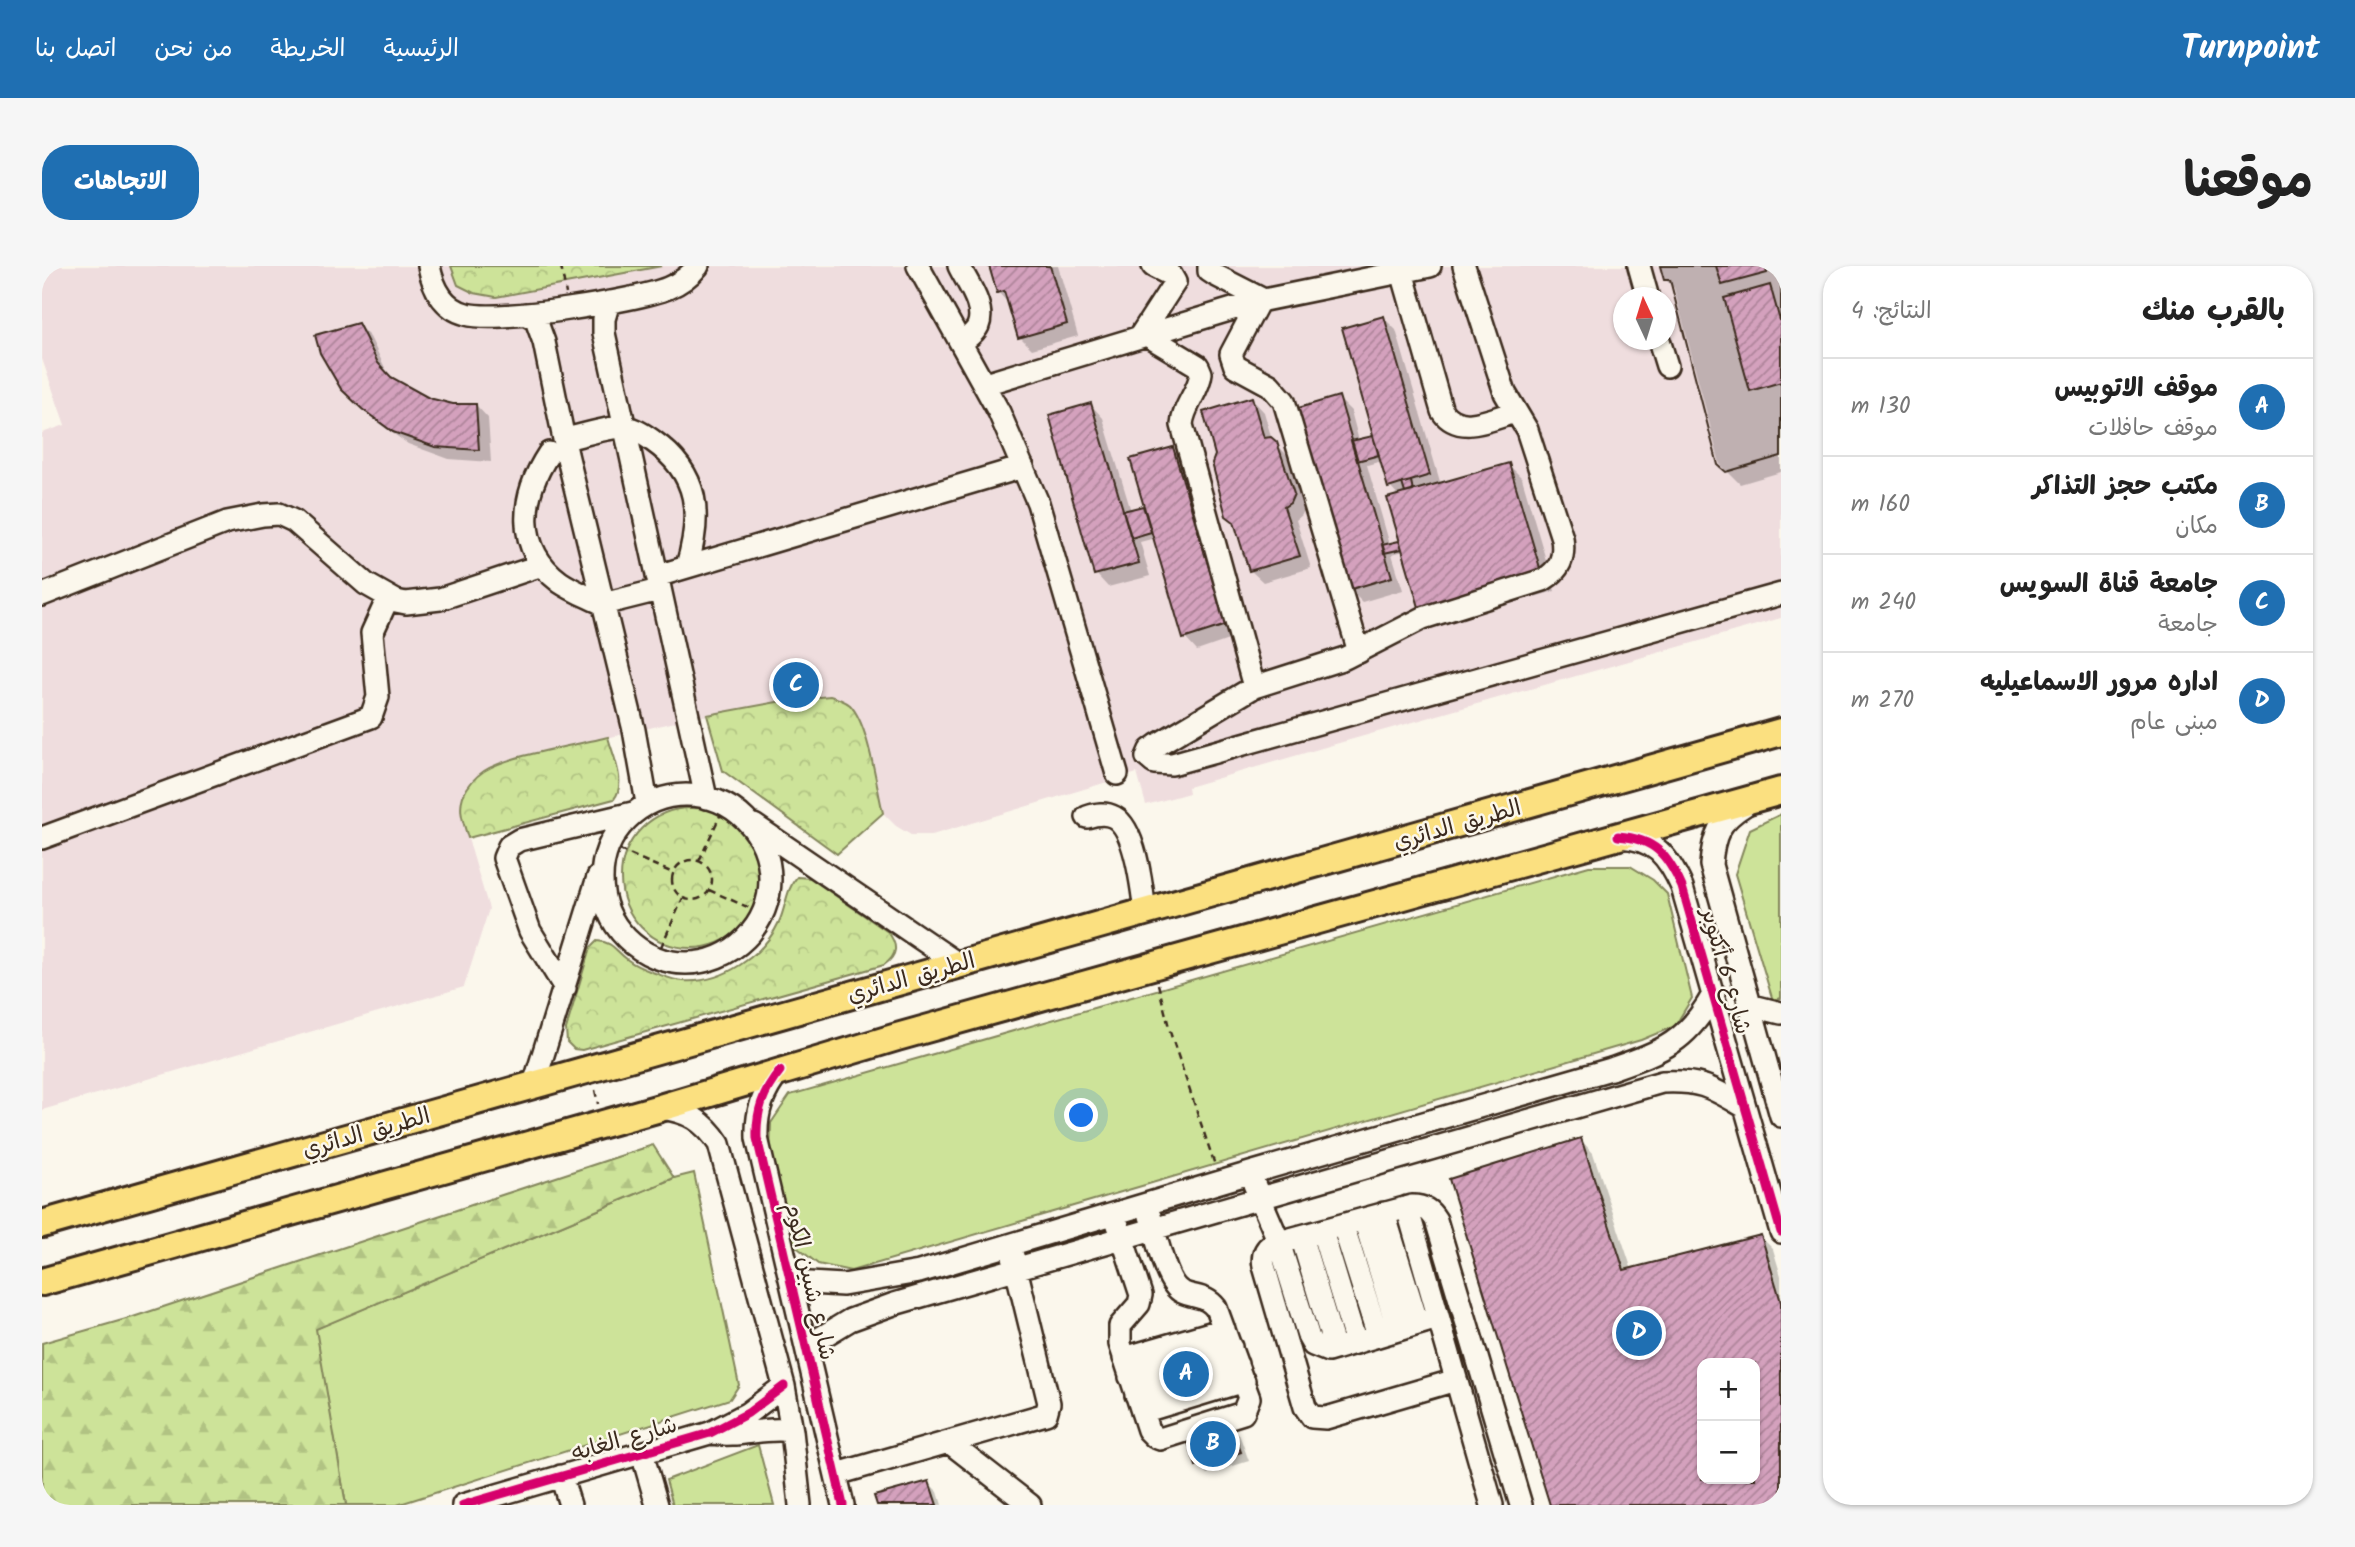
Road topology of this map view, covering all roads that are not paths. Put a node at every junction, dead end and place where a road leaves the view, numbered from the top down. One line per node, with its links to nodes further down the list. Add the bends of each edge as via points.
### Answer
1 (429, 266): 14 (street, via 438,293 457,310 483,316)
2 (698, 266): 13 (street, via 667,289)
3 (918, 266): 16 (street)
4 (959, 266): 16 (street, via 980,316 977,328)
5 (1153, 266): 15 (street, via 1171,275 1174,287)
6 (1209, 266): 12 (street, via 1209,271)
7 (1430, 266): 10 (street)
8 (1464, 266): 20 (street)
9 (1639, 266): 11 (street)
10 (1402, 272): 12 (street); 20 (street, via 1448,419 1468,425)
11 (1645, 287)
12 (1261, 301): 15 (street); 31 (street, via 1231,360 1284,401)
13 (609, 302): 14 (street); 21 (street, via 604,332)
14 (525, 314): 22 (street, via 536,320 541,331)
15 (1142, 335): 19 (street); 32 (street, via 1198,366 1201,373 1182,425)
16 (961, 343): 19 (street)
17 (1662, 350): 18 (street)
18 (1667, 366)
19 (985, 384): 23 (street)
20 (1515, 412): 31 (street, via 1527,430 1562,538 1564,551 1554,574 1423,618)
21 (624, 427): 22 (street); 25 (street, via 669,452 687,479 696,506 696,537); 26 (street)
22 (557, 446): 24 (street, via 536,472 528,494 530,541); 30 (street)
23 (1023, 467): 25 (street); 34 (street, via 1038,503)
24 (542, 565): 29 (street, via 440,599 406,603); 30 (street, via 561,582)
25 (687, 566): 26 (street)
26 (658, 583): 30 (street); 37 (street)
27 (1781, 594): 32 (street, via 1172,764 1154,763 1147,757 1157,745)
28 (42, 595): 29 (street, via 227,522 279,514 306,528 366,584)
29 (388, 598): 42 (street, via 372,633 378,697 371,717)
30 (603, 604): 38 (street, via 634,730)
31 (1359, 652): 32 (street)
32 (1254, 687)
33 (1781, 733): 44 (main road, الطريق الدائري)
34 (1117, 774)
35 (1781, 791): 36 (main road)
36 (1755, 799): 41 (main road); 45 (street, شارع 6 أكتوبر, via 1723,821 1712,850 1714,881)
37 (715, 801): 38 (street, via 684,795); 40 (street)
38 (640, 808): 43 (street, via 619,828); 48 (street, via 509,846 504,858 530,931)
39 (1087, 817): 44 (street, via 1100,813 1124,825 1137,862)
40 (744, 818): 43 (street, via 767,856 768,900 760,921 745,940 726,954 703,962 656,958 617,929 601,883); 47 (street)
41 (1618, 836): 46 (street, شارع 6 أكتوبر, via 1653,845 1670,864); 53 (main road)
42 (42, 838)
43 (606, 852): 48 (street)
44 (1145, 912): 47 (main road, الطريق الدائري)
45 (1730, 939): 46 (street); 50 (street, شارع 6 أكتوبر)
46 (1701, 947): 49 (street, شارع 6 أكتوبر)
47 (958, 964): 55 (main road, الطريق الدائري)
48 (565, 988): 55 (street)
49 (1714, 993): 56 (street, شارع 6 أكتوبر); 61 (street, via 1689,1031 1661,1051)
50 (1749, 1005): 51 (street); 54 (street, شارع 6 أكتوبر)
51 (1781, 1013)
52 (1781, 1055): 54 (street)
53 (780, 1071): 57 (main road); 59 (street, شارع شبين الكوم, via 759,1109)
54 (1770, 1074): 58 (street, شارع 6 أكتوبر)
55 (534, 1084): 67 (main road, الطريق الدائري)
56 (1745, 1107): 62 (street, via 1709,1086 1688,1080 1662,1082); 68 (street, شارع 6 أكتوبر)
57 (660, 1108): 60 (street, via 695,1117 709,1129); 76 (main road)
58 (1781, 1116)
59 (760, 1152): 60 (street, via 741,1150); 77 (street, شارع شبين الكوم)
60 (725, 1161): 84 (street)
61 (1250, 1172): 62 (street); 63 (street)
62 (1259, 1198): 69 (street); 73 (street)
63 (1146, 1204): 65 (street); 69 (street)
64 (1406, 1207): 66 (street); 78 (street); 92 (street, via 1427,1209 1436,1220)
65 (1114, 1213): 72 (street); 74 (street)
66 (1364, 1219): 70 (street); 78 (street); 78 (street)
67 (42, 1224)
68 (1780, 1224)
69 (1154, 1229): 72 (street); 82 (street, via 1171,1281 1182,1292 1212,1302)
70 (1322, 1230): 71 (street); 79 (street)
71 (1301, 1236): 73 (street); 81 (street)
72 (1122, 1238): 75 (street); 85 (street, via 1141,1295 1120,1326 1119,1344)
73 (1279, 1242): 81 (street, via 1309,1338 1320,1350); 83 (street, via 1267,1248 1263,1260 1312,1417 1326,1418)
74 (1010, 1244): 75 (street); 77 (street, via 869,1282)
75 (1016, 1269): 80 (street, via 867,1313); 88 (street, via 1048,1410 1042,1416)
76 (42, 1282)
77 (792, 1282): 80 (street, شارع شبين الكوم)
78 (1408, 1327): 79 (street); 83 (street)
79 (1356, 1343): 81 (street)
80 (807, 1346): 90 (street, شارع شبين الكوم)
81 (1335, 1349)
82 (1234, 1355): 85 (street); 85 (street); 85 (street, via 1250,1398 1243,1413 1165,1438 1151,1434)
83 (1456, 1380): 93 (street)
84 (784, 1386): 86 (street); 87 (street, شارع الغابه)
85 (1133, 1386)
86 (792, 1431): 87 (street, شارع الغابه); 97 (street)
87 (710, 1433): 89 (street, شارع الغابه)
88 (949, 1442): 90 (street); 99 (street)
89 (642, 1453): 91 (street, شارع الغابه); 96 (street)
90 (836, 1474): 98 (street, شارع شبين الكوم)
91 (562, 1476): 94 (street, شارع الغابه); 95 (street)
92 (1518, 1497): 93 (street)
93 (1490, 1501)
94 (474, 1503)
95 (570, 1505)
96 (657, 1505)
97 (800, 1505)
98 (843, 1505)
99 (1030, 1505)

